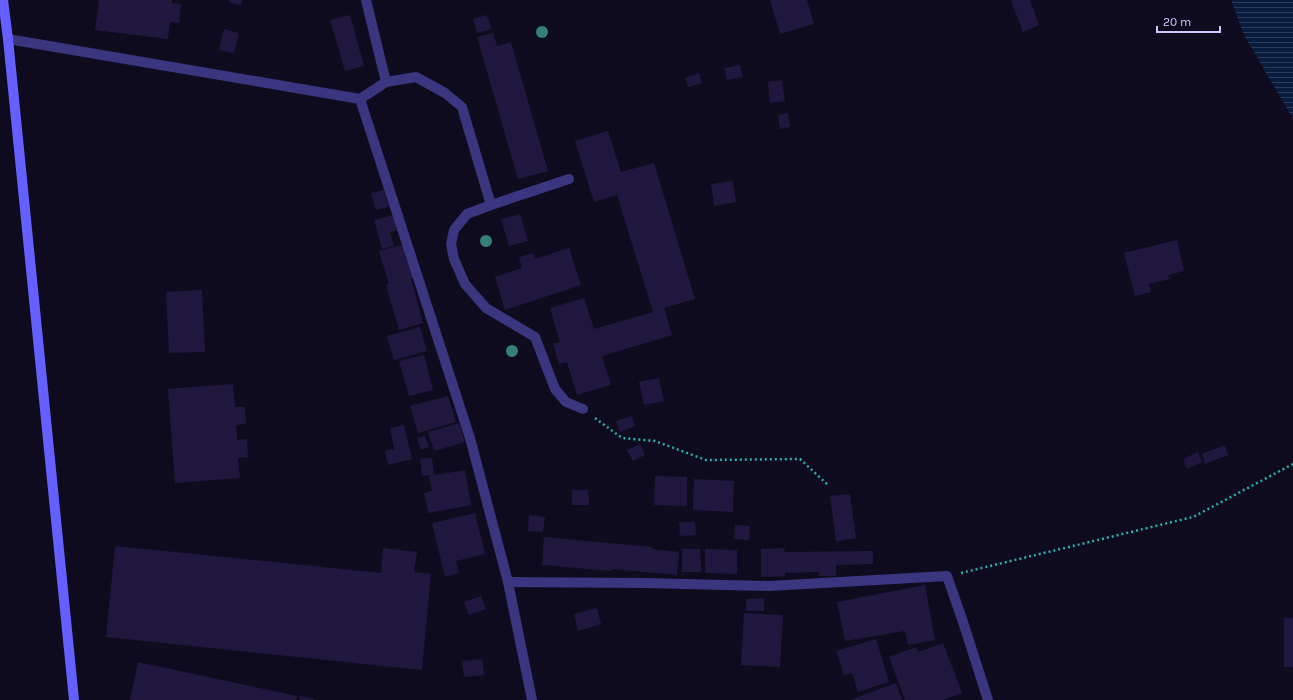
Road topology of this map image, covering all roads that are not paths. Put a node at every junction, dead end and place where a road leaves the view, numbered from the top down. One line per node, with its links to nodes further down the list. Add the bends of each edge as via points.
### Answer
1 (3, 0): 3 (main road)
2 (366, 0): 4 (street)
3 (8, 39): 5 (street); 10 (main road)
4 (386, 82): 5 (street); 7 (street, via 416,77 445,93 462,107)
5 (360, 99): 9 (street, via 470,438)
6 (569, 179): 7 (street)
7 (491, 205): 8 (street, via 467,214 454,230 451,244 454,259 466,284 486,308 534,337 555,389 566,402)
8 (583, 409)
9 (508, 582): 11 (street); 12 (street, via 769,586 947,576)
10 (74, 700)
11 (532, 700)
12 (988, 700)

